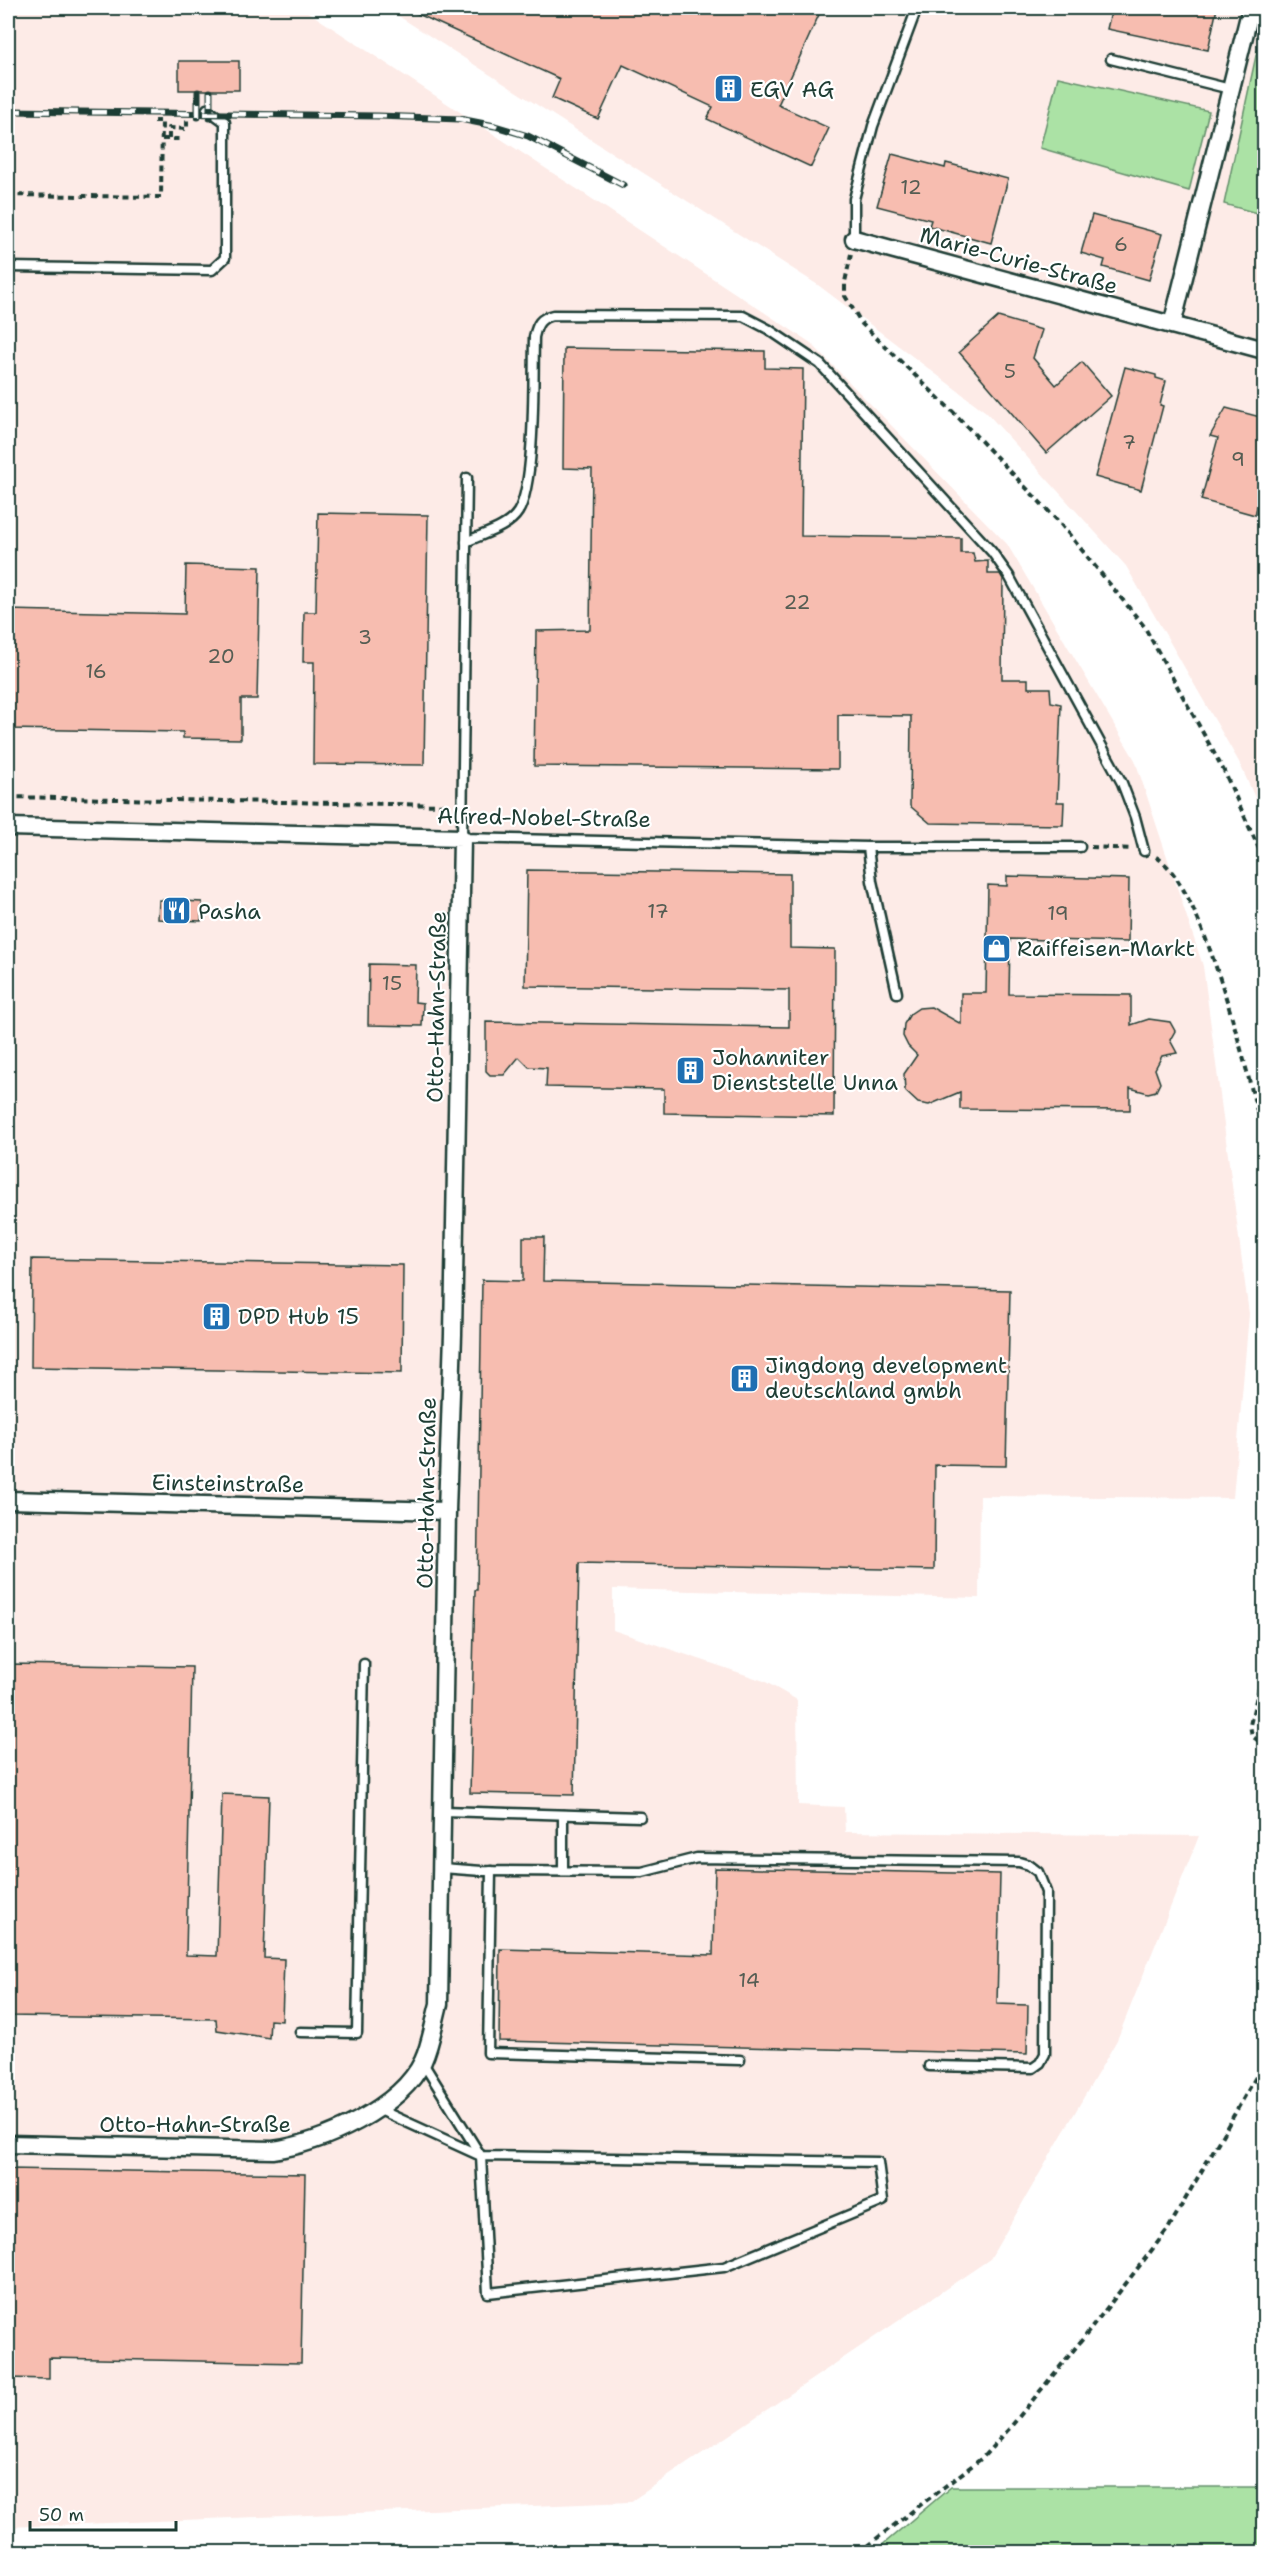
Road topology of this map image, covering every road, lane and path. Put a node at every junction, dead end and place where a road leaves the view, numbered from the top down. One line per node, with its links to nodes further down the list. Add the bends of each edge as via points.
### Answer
1 (917, 8): 12 (lane, via 873,126 854,199)
2 (1251, 8): 4 (street)
3 (1111, 59): 4 (lane)
4 (1230, 89): 14 (street)
5 (187, 109): 9 (path, via 187,129 169,128)
6 (207, 109): 13 (lane, via 225,122 225,258 212,270)
7 (152, 121): 8 (path, via 162,122)
8 (162, 139): 9 (path); 11 (path, via 161,197)
9 (169, 139): 10 (path)
10 (181, 139)
11 (8, 195)
12 (854, 239): 14 (street, Marie-Curie-Straße); 24 (path, via 845,296 862,324 1059,522 1144,626 1224,771)
13 (8, 267)
14 (1172, 325): 15 (street, Marie-Curie-Straße)
15 (1264, 350)
16 (467, 478): 17 (lane, Otto-Hahn-Straße)
17 (466, 542): 20 (lane, Otto-Hahn-Straße); 23 (lane, via 506,524 518,512 529,467 534,337 543,318 743,316 820,364 992,552 1122,783)
18 (8, 797): 20 (path, via 446,805)
19 (8, 827): 20 (street, Alfred-Nobel-Straße)
20 (462, 838): 21 (lane, Alfred-Nobel-Straße); 28 (street, Otto-Hahn-Straße)
21 (868, 847): 22 (lane, Alfred-Nobel-Straße); 25 (lane)
22 (1080, 847): 23 (path)
23 (1144, 851): 26 (path, via 1162,861 1192,905 1224,988)
24 (1264, 860)
25 (897, 993)
26 (1264, 1138)
27 (8, 1500): 28 (street, Einsteinstraße)
28 (447, 1511): 32 (street, Otto-Hahn-Straße)
29 (364, 1664): 38 (lane, via 357,2033)
30 (1264, 1667): 31 (path, via 1250,1725 1252,1736)
31 (1264, 1745)
32 (443, 1811): 33 (lane); 35 (street, Otto-Hahn-Straße)
33 (563, 1815): 34 (lane); 37 (lane)
34 (640, 1818)
35 (442, 1868): 36 (lane); 40 (street, Otto-Hahn-Straße, via 439,2004)
36 (491, 1871): 37 (lane); 39 (lane, via 488,2053)
37 (562, 1871): 42 (lane, via 642,1872 697,1858 1029,1865 1044,1882 1048,1916 1044,2054 1040,2063 1033,2068)
38 (300, 2032)
39 (740, 2060)
40 (422, 2062): 43 (street, Otto-Hahn-Straße); 45 (lane)
41 (1264, 2063): 46 (path, via 1168,2229 1016,2420 982,2458)
42 (929, 2066)
43 (378, 2109): 44 (street, Otto-Hahn-Straße, via 327,2137 273,2150); 45 (lane)
44 (8, 2145)
45 (481, 2156): 45 (lane, via 878,2162 883,2201 724,2267 488,2293)
46 (859, 2553)

